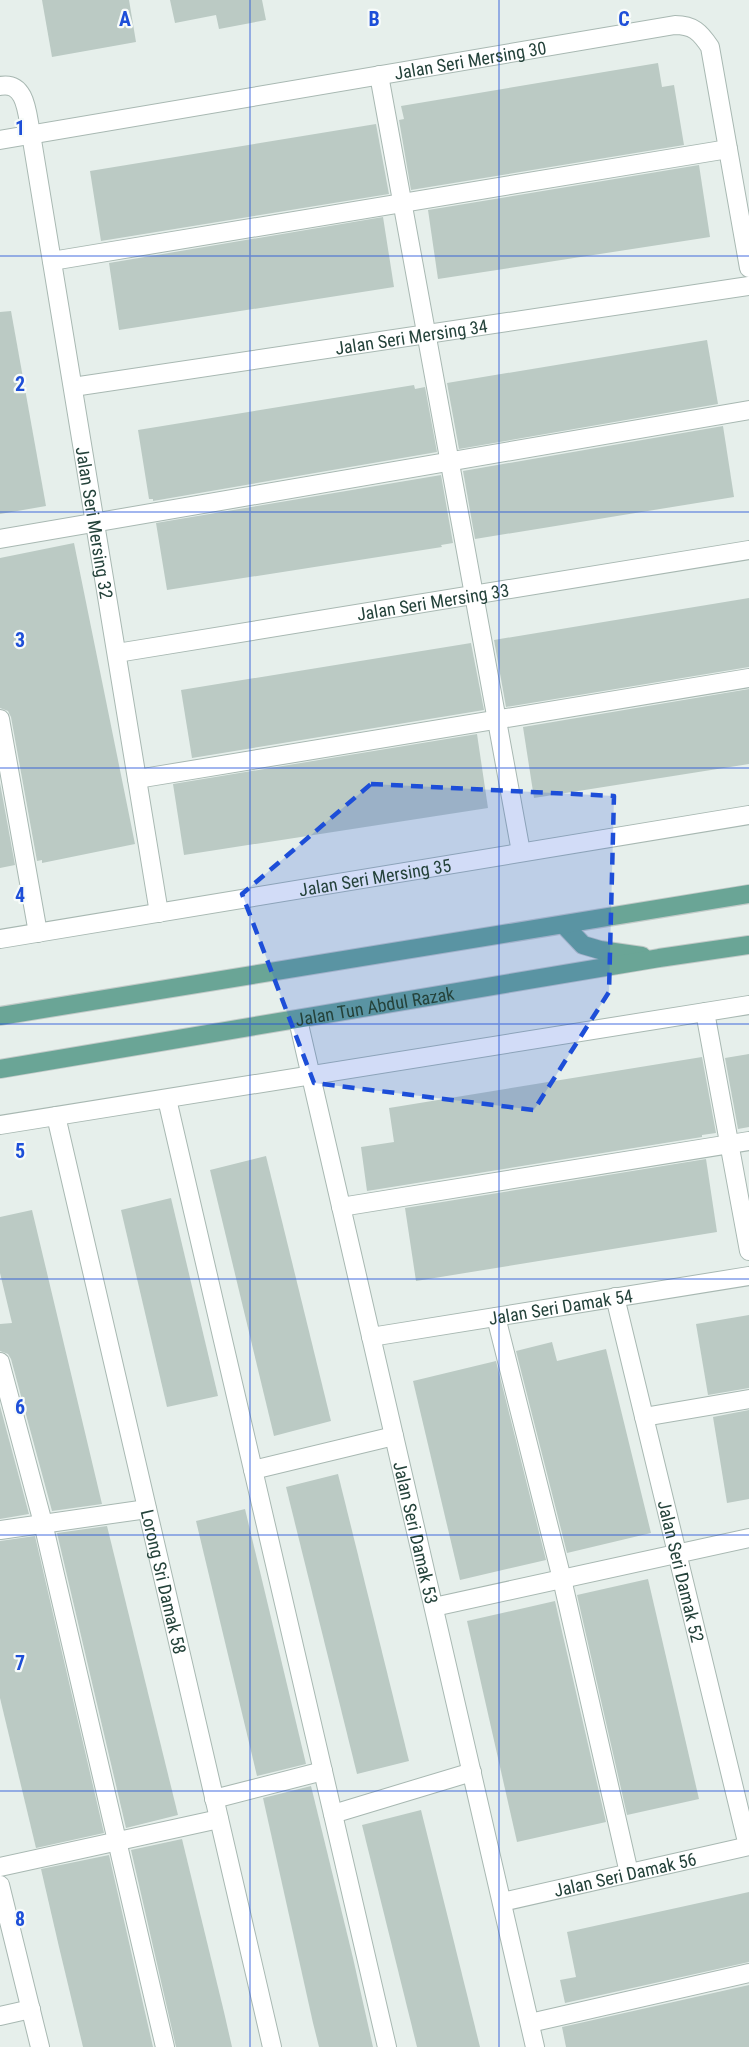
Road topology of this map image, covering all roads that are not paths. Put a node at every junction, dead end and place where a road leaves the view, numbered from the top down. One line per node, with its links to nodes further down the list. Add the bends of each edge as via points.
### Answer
1 (379, 75): 3 (street, Jalan Seri Mersing 30); 5 (street, Jalan Seri Mersing 30, via 688,25 700,32 710,47); 6 (street)
2 (0, 86): 3 (street, Jalan Seri Mersing 32, via 9,84 18,89)
3 (31, 134): 4 (street, Jalan Seri Mersing 30); 7 (street, Jalan Seri Mersing 32)
4 (0, 140)
5 (728, 148): 6 (street); 8 (street, Jalan Seri Mersing 30)
6 (402, 203): 7 (street); 10 (street)
7 (52, 261): 11 (street, Jalan Seri Mersing 32)
8 (749, 268)
9 (749, 286): 10 (street, Jalan Seri Mersing 34)
10 (426, 335): 11 (street, Jalan Seri Mersing 34); 13 (street)
11 (73, 387): 14 (street, Jalan Seri Mersing 32)
12 (749, 410): 13 (street)
13 (449, 461): 14 (street); 17 (street)
14 (95, 522): 15 (street); 18 (street, Jalan Seri Mersing 32)
15 (0, 539)
16 (749, 550): 17 (street, Jalan Seri Mersing 33)
17 (474, 595): 18 (street, Jalan Seri Mersing 33); 21 (street)
18 (117, 653): 22 (street, Jalan Seri Mersing 32)
19 (749, 678): 21 (street)
20 (0, 719): 28 (street)
21 (496, 720): 22 (street); 24 (street)
22 (137, 778): 26 (street, Jalan Seri Mersing 32)
23 (749, 815): 24 (street, Jalan Seri Mersing 35)
24 (521, 852): 26 (street, Jalan Seri Mersing 35)
25 (749, 894): 27 (main road)
26 (159, 913): 28 (street, Jalan Seri Mersing 35)
27 (564, 925): 31 (main road, via 583,945); 34 (main road)
28 (38, 933): 29 (street, Jalan Seri Mersing 35)
29 (0, 939)
30 (749, 945): 31 (main road, Jalan Tun Abdul Razak)
31 (659, 958): 35 (main road, Jalan Tun Abdul Razak)
32 (749, 1005): 33 (street)
33 (705, 1012): 37 (street); 42 (street)
34 (0, 1016)
35 (298, 1020): 36 (main road, Jalan Tun Abdul Razak); 37 (street, Jalan Seri Damak 53)
36 (0, 1069)
37 (310, 1075): 38 (street); 43 (street, Jalan Seri Damak 53)
38 (167, 1099): 39 (street); 53 (street)
39 (56, 1116): 40 (street); 54 (street, Lorong Sri Damak 58)
40 (0, 1125)
41 (749, 1141): 42 (street)
42 (729, 1144): 43 (street); 44 (street)
43 (341, 1207): 48 (street, Jalan Seri Damak 53)
44 (749, 1251)
45 (749, 1276): 46 (street, Jalan Seri Damak 54)
46 (615, 1297): 47 (street, Jalan Seri Damak 54); 51 (street, Jalan Seri Damak 52)
47 (496, 1317): 48 (street, Jalan Seri Damak 54); 59 (street)
48 (371, 1337): 52 (street, Jalan Seri Damak 53)
49 (0, 1362): 55 (street)
50 (749, 1399): 51 (street)
51 (644, 1417): 58 (street, Jalan Seri Damak 52)
52 (394, 1436): 53 (street); 60 (street, Jalan Seri Damak 53)
53 (253, 1470): 61 (street)
54 (147, 1509): 55 (street); 63 (street, Lorong Sri Damak 58)
55 (43, 1524): 56 (street); 66 (street)
56 (0, 1530)
57 (749, 1538): 58 (street)
58 (677, 1553): 59 (street); 67 (street, Jalan Seri Damak 52)
59 (562, 1579): 60 (street); 69 (street)
60 (434, 1607): 62 (street, Jalan Seri Damak 53)
61 (323, 1772): 63 (street); 64 (street)
62 (472, 1772): 64 (street); 71 (street, Jalan Seri Damak 53)
63 (214, 1799): 65 (street, Lorong Sri Damak 58)
64 (333, 1814): 79 (street)
65 (219, 1819): 66 (street); 78 (street, Lorong Sri Damak 58)
66 (118, 1840): 68 (street); 77 (street)
67 (748, 1846): 69 (street, Jalan Seri Damak 56)
68 (0, 1867)
69 (629, 1873): 71 (street, Jalan Seri Damak 56)
70 (0, 1885): 73 (street)
71 (502, 1902): 75 (street, Jalan Seri Damak 53)
72 (749, 1973): 75 (street)
73 (31, 2009): 74 (street); 76 (street)
74 (0, 2016)
75 (530, 2023): 80 (street, Jalan Seri Damak 53)
76 (40, 2047)
77 (165, 2047)
78 (272, 2047)
79 (387, 2047)
80 (536, 2047)

